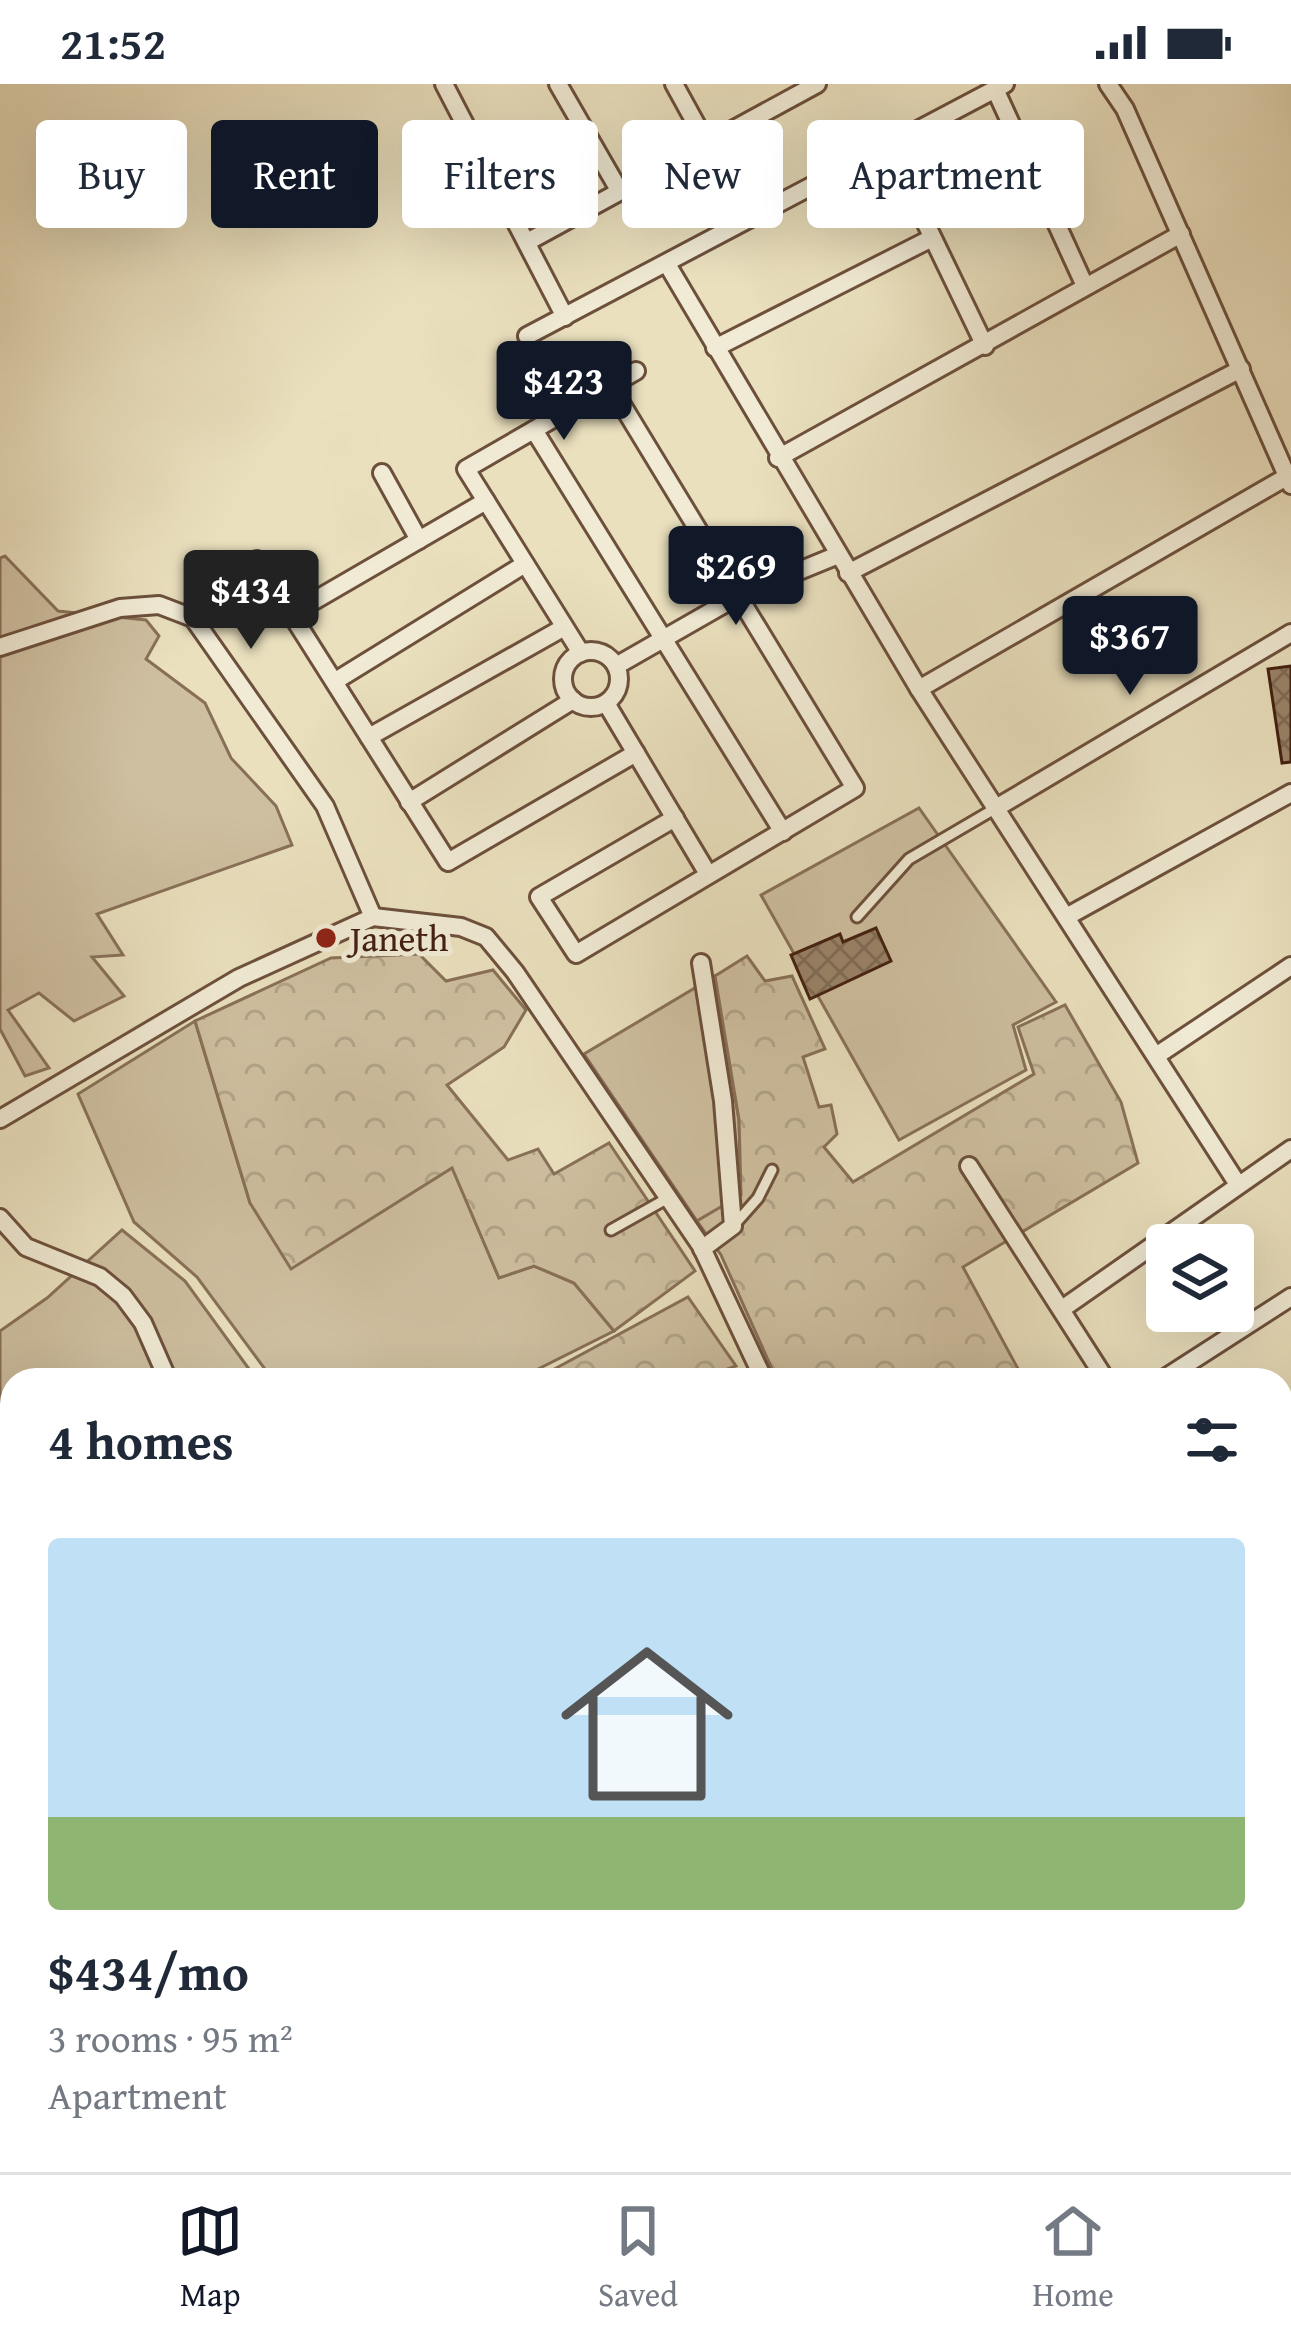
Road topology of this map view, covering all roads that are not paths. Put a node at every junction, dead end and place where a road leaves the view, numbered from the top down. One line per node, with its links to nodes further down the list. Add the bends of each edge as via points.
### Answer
1 (444, 84): 17 (street)
2 (558, 84): 13 (street)
3 (674, 84): 8 (street)
4 (817, 84): 7 (street)
5 (1108, 84): 15 (street)
6 (1000, 86): 10 (street); 19 (street)
7 (791, 90): 9 (street)
8 (694, 120)
9 (744, 120)
10 (935, 120)
11 (622, 188): 13 (street)
12 (807, 189): 18 (street)
13 (619, 190): 17 (street)
14 (925, 228): 16 (street)
15 (1181, 234): 19 (street); 24 (street)
16 (930, 239): 22 (street); 23 (street)
17 (529, 241): 20 (street)
18 (668, 264): 20 (street); 23 (street)
19 (1085, 286): 22 (street)
20 (566, 317): 21 (street)
21 (527, 336)
22 (985, 346): 28 (street)
23 (715, 348): 28 (street)
24 (1241, 369): 30 (street); 36 (street)
25 (636, 371): 26 (street)
26 (610, 386): 27 (street); 37 (street)
27 (534, 430): 31 (street, via 466,469); 41 (street)
28 (778, 458): 33 (street)
29 (382, 472): 32 (street)
30 (1290, 481): 46 (street)
31 (486, 501): 32 (street); 35 (street)
32 (419, 540): 38 (street)
33 (838, 555): 36 (street); 37 (street)
34 (257, 560): 38 (street)
35 (525, 564): 39 (street); 45 (street)
36 (848, 573): 46 (street)
37 (740, 595): 41 (street); 55 (street, via 855,788)
38 (293, 614): 45 (street)
39 (561, 629): 43 (street); 49 (street)
40 (1291, 633): 53 (street)
41 (665, 638): 44 (street); 55 (street)
42 (0, 647): 57 (street, via 120,608 159,604 193,618 325,806)
43 (581, 653): 44 (street, via 602,653); 47 (street, via 565,672)
44 (616, 666): 48 (street, via 618,686)
45 (337, 680): 49 (street)
46 (919, 689): 53 (street)
47 (573, 700): 48 (street); 52 (street)
48 (606, 703): 50 (street)
49 (369, 737): 52 (street)
50 (636, 753): 52 (street, via 448,862); 54 (street)
51 (1291, 793): 59 (street)
52 (409, 802)
53 (996, 808): 58 (lane, via 910,860); 59 (street)
54 (675, 818): 56 (street); 56 (street, via 539,897 576,954)
55 (783, 832): 56 (street)
56 (708, 874)
57 (374, 916): 63 (street, via 239,978); 68 (street, via 486,937)
58 (857, 916)
59 (1068, 916): 62 (street)
60 (701, 963): 70 (street)
61 (1291, 966): 62 (street)
62 (1156, 1055): 67 (street)
63 (0, 1119)
64 (1291, 1149): 67 (street)
65 (969, 1166): 74 (street)
66 (772, 1170): 70 (lane)
67 (1237, 1183): 74 (street)
68 (668, 1198): 71 (lane); 72 (street)
69 (0, 1217): 75 (street, via 26,1247 100,1277 123,1296)
70 (734, 1226): 72 (street)
71 (611, 1230)
72 (702, 1249): 76 (street)
73 (1291, 1297): 78 (street)
74 (1062, 1309): 77 (street)
75 (163, 1368)
76 (758, 1368)
77 (1099, 1368)
78 (1181, 1368)

